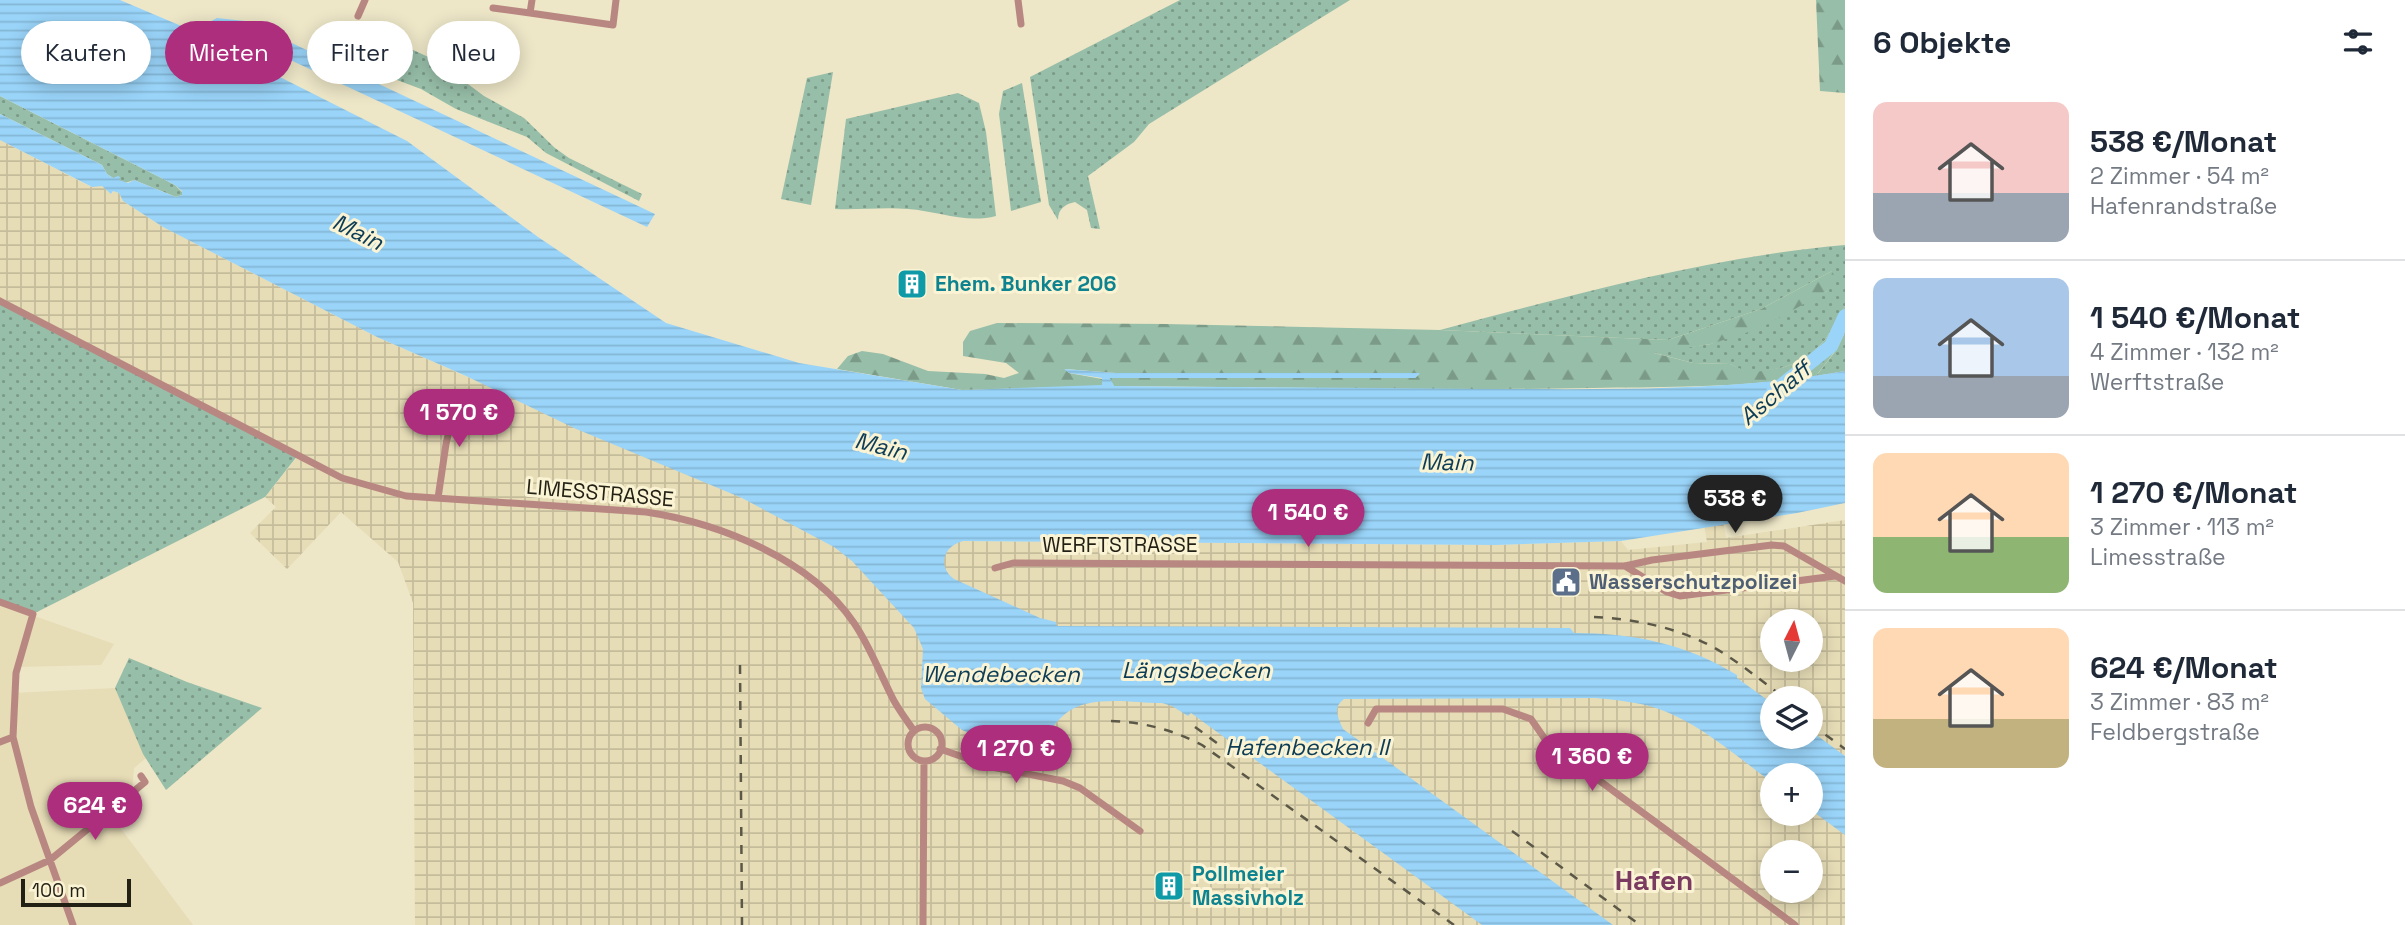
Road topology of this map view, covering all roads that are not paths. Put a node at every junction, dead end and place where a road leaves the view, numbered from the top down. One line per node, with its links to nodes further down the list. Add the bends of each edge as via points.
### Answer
1 (365, 0): 7 (street)
2 (532, 0): 6 (street)
3 (616, 0): 6 (street, via 613,25)
4 (1018, 0): 8 (street)
5 (493, 8): 6 (street)
6 (530, 13)
7 (358, 16)
8 (1021, 24)
9 (0, 301): 11 (street, LIMESSTRASSE, via 342,478 406,496)
10 (457, 396): 11 (street)
11 (438, 498): 18 (street, LIMESSTRASSE, via 674,516 721,530 771,554 817,583 854,622)
12 (1625, 566): 13 (street, WERFTSTRASSE, via 1013,563); 14 (street, WERFTSTRASSE, via 1779,545); 14 (street, via 1680,596)
13 (995, 568)
14 (1838, 576): 15 (street, WERFTSTRASSE)
15 (1845, 581)
16 (0, 602): 19 (street, via 33,614 16,673)
17 (1368, 723): 29 (street, via 1376,709 1503,709 1531,719 1547,742)
18 (914, 731): 21 (street, via 934,730); 22 (street, via 908,739 909,749)
19 (13, 737): 20 (street); 25 (street)
20 (0, 742)
21 (940, 749): 22 (street); 24 (street, via 992,767 1063,781)
22 (924, 761): 28 (street)
23 (141, 776): 25 (street, via 145,782)
24 (1140, 831)
25 (50, 860): 26 (street); 27 (street)
26 (0, 883)
27 (73, 925)
28 (923, 925)
29 (1795, 925)

